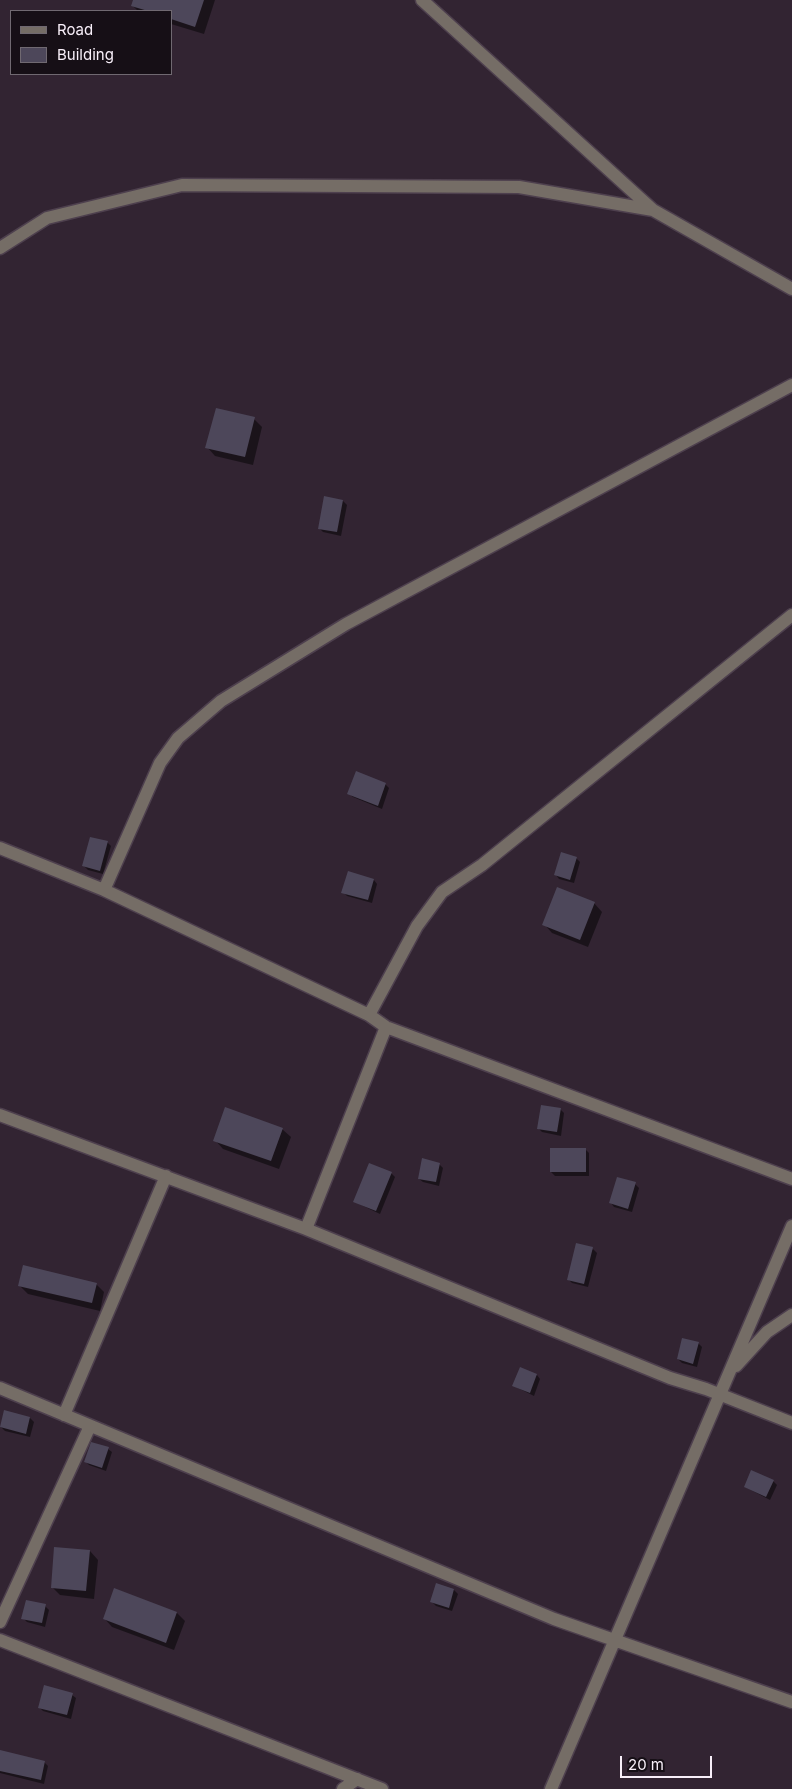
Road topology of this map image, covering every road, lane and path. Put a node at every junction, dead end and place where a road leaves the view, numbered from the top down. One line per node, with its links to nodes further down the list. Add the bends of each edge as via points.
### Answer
1 (422, 0): 2 (street)
2 (653, 210): 3 (street, via 519,187 182,185 47,218); 4 (street)
3 (0, 248)
4 (792, 289)
5 (792, 385): 8 (street, via 346,624 221,701 178,738 160,763)
6 (792, 615): 9 (street, via 482,865 442,892 417,926)
7 (0, 848): 8 (street)
8 (104, 890): 9 (street)
9 (369, 1015): 10 (street)
10 (386, 1026): 13 (street); 15 (street)
11 (0, 1115): 12 (street)
12 (166, 1176): 15 (street); 20 (street)
13 (792, 1178)
14 (792, 1226): 17 (street)
15 (306, 1228): 19 (street, via 670,1378)
16 (792, 1315): 17 (street, via 767,1332)
17 (728, 1375): 19 (street)
18 (0, 1388): 20 (street)
19 (720, 1395): 21 (street); 24 (street)
20 (64, 1415): 22 (street)
21 (792, 1423)
22 (90, 1426): 23 (street); 24 (street, via 554,1619)
23 (0, 1622)
24 (615, 1639): 26 (street); 30 (street)
25 (0, 1640): 27 (street)
26 (792, 1702)
27 (357, 1779): 28 (street); 29 (street)
28 (342, 1789)
29 (382, 1789)
30 (551, 1789)

